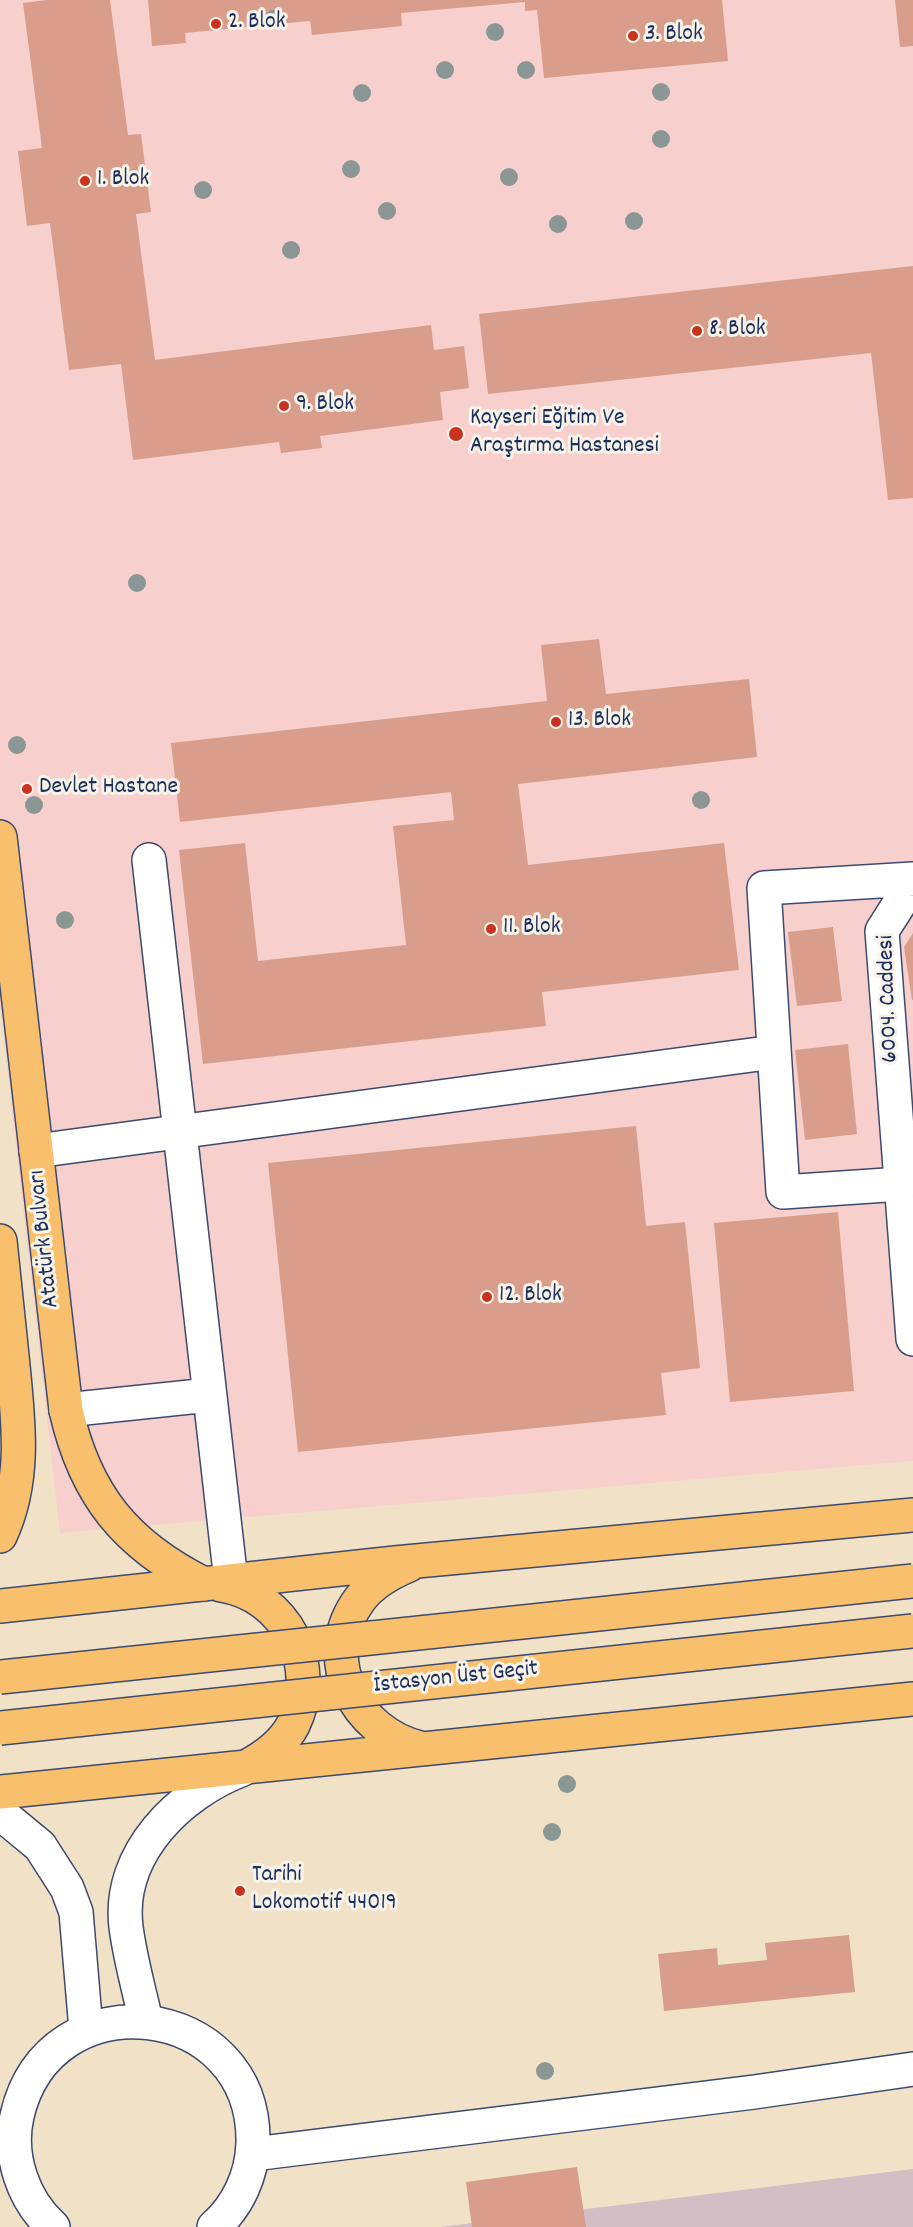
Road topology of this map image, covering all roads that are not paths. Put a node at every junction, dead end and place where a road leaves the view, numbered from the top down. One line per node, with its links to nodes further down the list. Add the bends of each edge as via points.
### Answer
1 (0, 837): 6 (main road, Atatürk Bulvarı)
2 (148, 860): 5 (street)
3 (913, 880): 4 (street, via 764,888); 7 (street, 6004. Caddesi, via 882,931)
4 (774, 1052): 5 (street); 7 (street, via 783,1191)
5 (179, 1131): 6 (street); 10 (street)
6 (36, 1150): 11 (main road, Atatürk Bulvarı)
7 (901, 1185): 9 (street, 6004. Caddesi)
8 (0, 1241): 13 (main road, Atatürk Bulvarı, via 19,1454 15,1491)
9 (913, 1327)
10 (209, 1395): 11 (street); 16 (street)
11 (66, 1410): 16 (main road, Atatürk Bulvarı, via 85,1472 123,1527 174,1569)
12 (913, 1515): 14 (main road)
13 (0, 1536)
14 (416, 1562): 16 (main road); 22 (main road, via 392,1572 360,1599 350,1618 342,1658 349,1690 366,1718 400,1743)
15 (913, 1581): 19 (main road, İstasyon Üst Geçit, bridge)
16 (218, 1582): 17 (main road); 23 (main road, via 243,1590 276,1612 298,1646 303,1665 304,1686 292,1726 264,1757)
17 (0, 1606)
18 (913, 1631): 21 (main road, İstasyon Üst Geçit, bridge)
19 (0, 1677)
20 (913, 1699): 22 (main road)
21 (0, 1728)
22 (426, 1749): 23 (main road)
23 (246, 1767): 24 (main road); 26 (street, via 185,1800 147,1843 135,1869 126,1925)
24 (0, 1792)
25 (0, 1813): 27 (street, via 39,1846 67,1888 76,1912)
26 (146, 2021): 27 (street, via 105,2024); 30 (street, via 191,2035 227,2065 249,2107)
27 (86, 2030): 29 (street, via 46,2059 31,2079)
28 (913, 2069): 30 (street)
29 (7, 2152): 31 (street, via 30,2198)
30 (253, 2154): 32 (street, via 237,2201)
31 (53, 2227)
32 (214, 2227)

